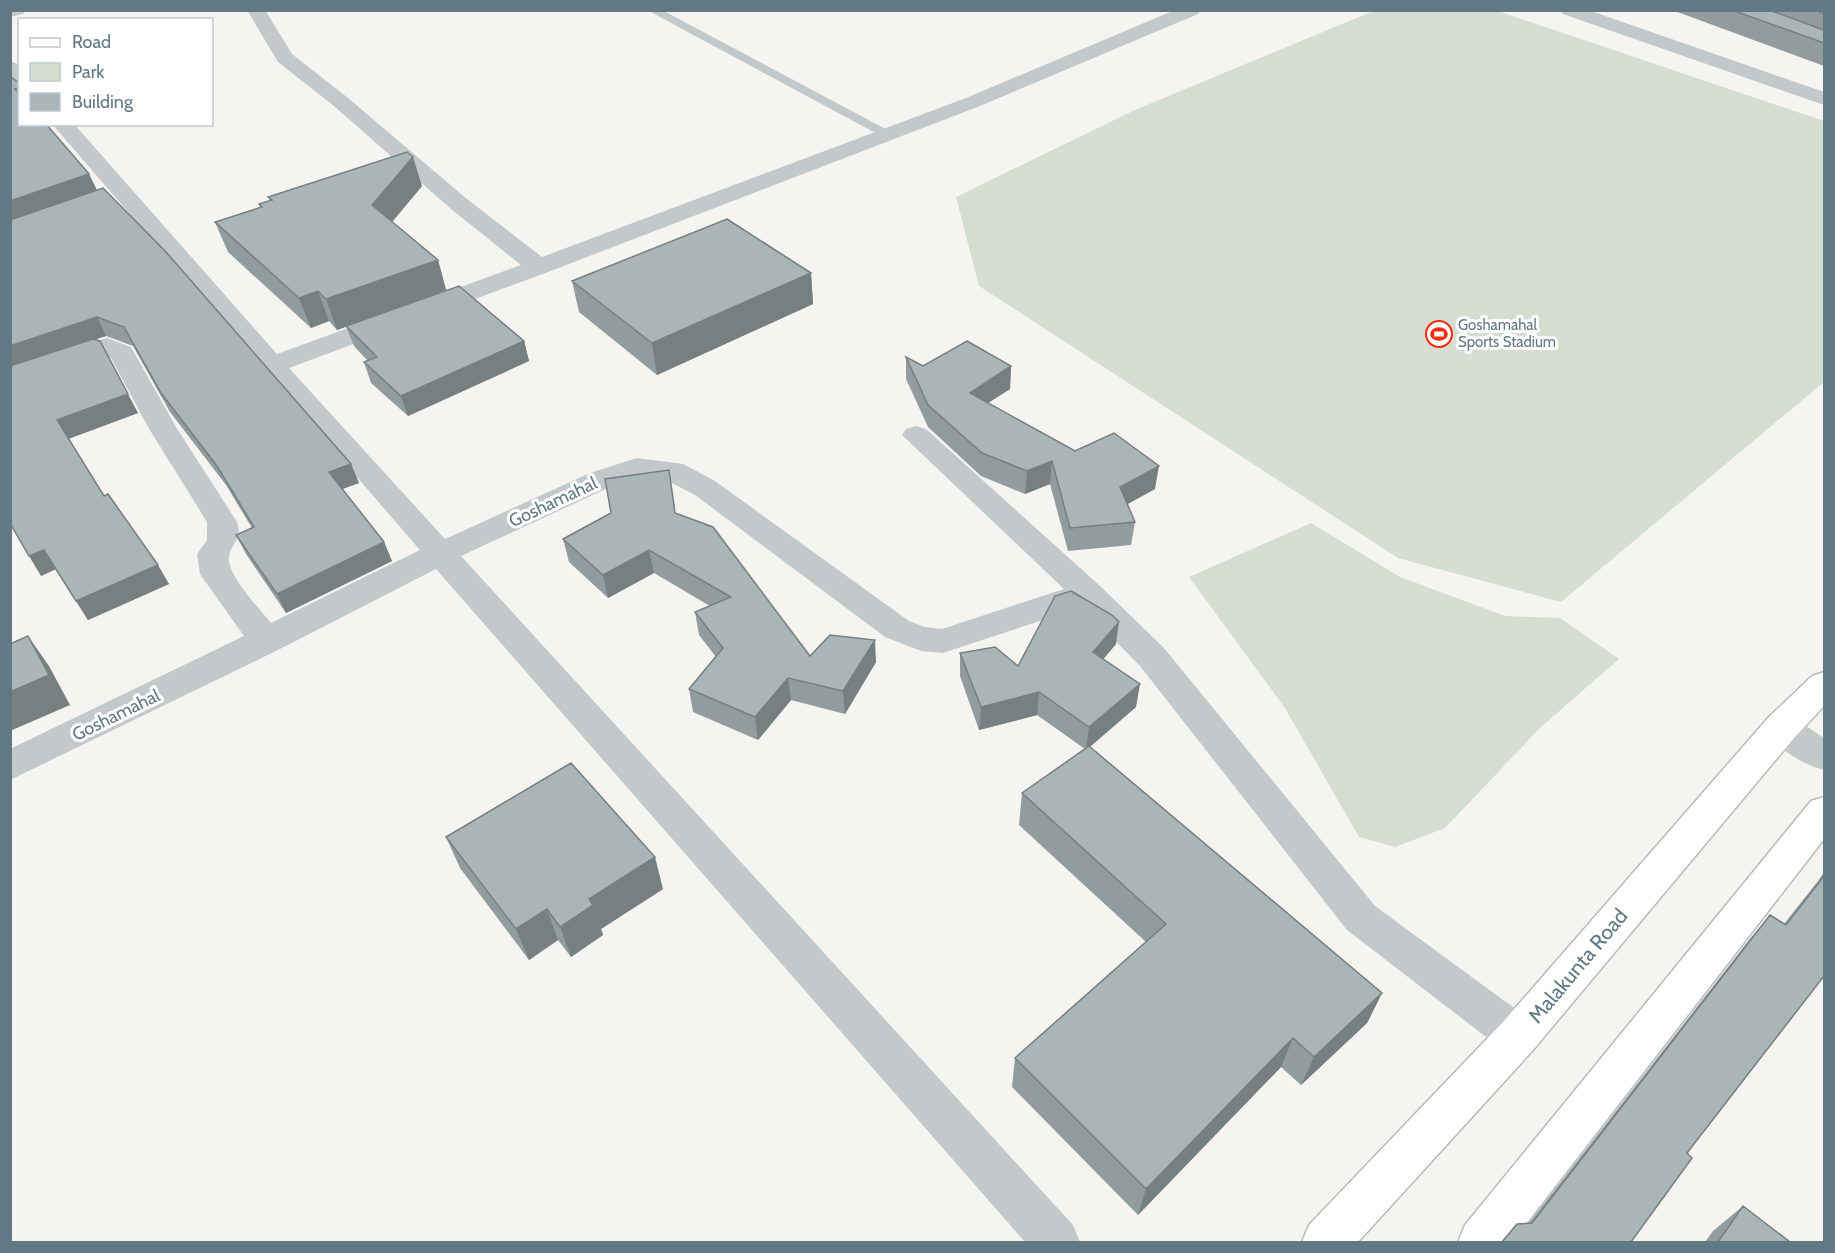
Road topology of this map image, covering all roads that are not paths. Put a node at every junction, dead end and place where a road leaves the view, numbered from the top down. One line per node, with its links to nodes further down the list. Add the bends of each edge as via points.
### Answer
1 (17, 10): 6 (street)
2 (256, 10): 10 (street, via 285,58)
3 (652, 10): 9 (lane)
4 (1191, 10): 9 (street)
5 (1569, 10): 7 (street)
6 (10, 12)
7 (1824, 99)
8 (63, 126): 11 (street, via 111,196)
9 (888, 134): 10 (street)
10 (539, 267): 11 (street)
11 (273, 365): 14 (street)
12 (10, 378): 16 (street, via 97,348 107,346 122,353 162,427 222,522 226,532 213,554 216,574)
13 (916, 435): 15 (street)
14 (441, 553): 15 (street, Goshamahal, via 600,480 638,467 673,471 705,488 897,629 921,639 944,641); 16 (street, Goshamahal); 23 (street)
15 (1088, 593): 22 (street, via 1152,657 1361,918)
16 (266, 641): 20 (street, Goshamahal)
17 (1824, 685): 18 (main road, Malakunta Road)
18 (1781, 728): 19 (street); 22 (main road, Malakunta Road)
19 (1824, 756)
20 (10, 766)
21 (1824, 813): 25 (main road)
22 (1518, 1036): 24 (main road, Malakunta Road)
23 (1056, 1242)
24 (1326, 1242)
25 (1482, 1242)

